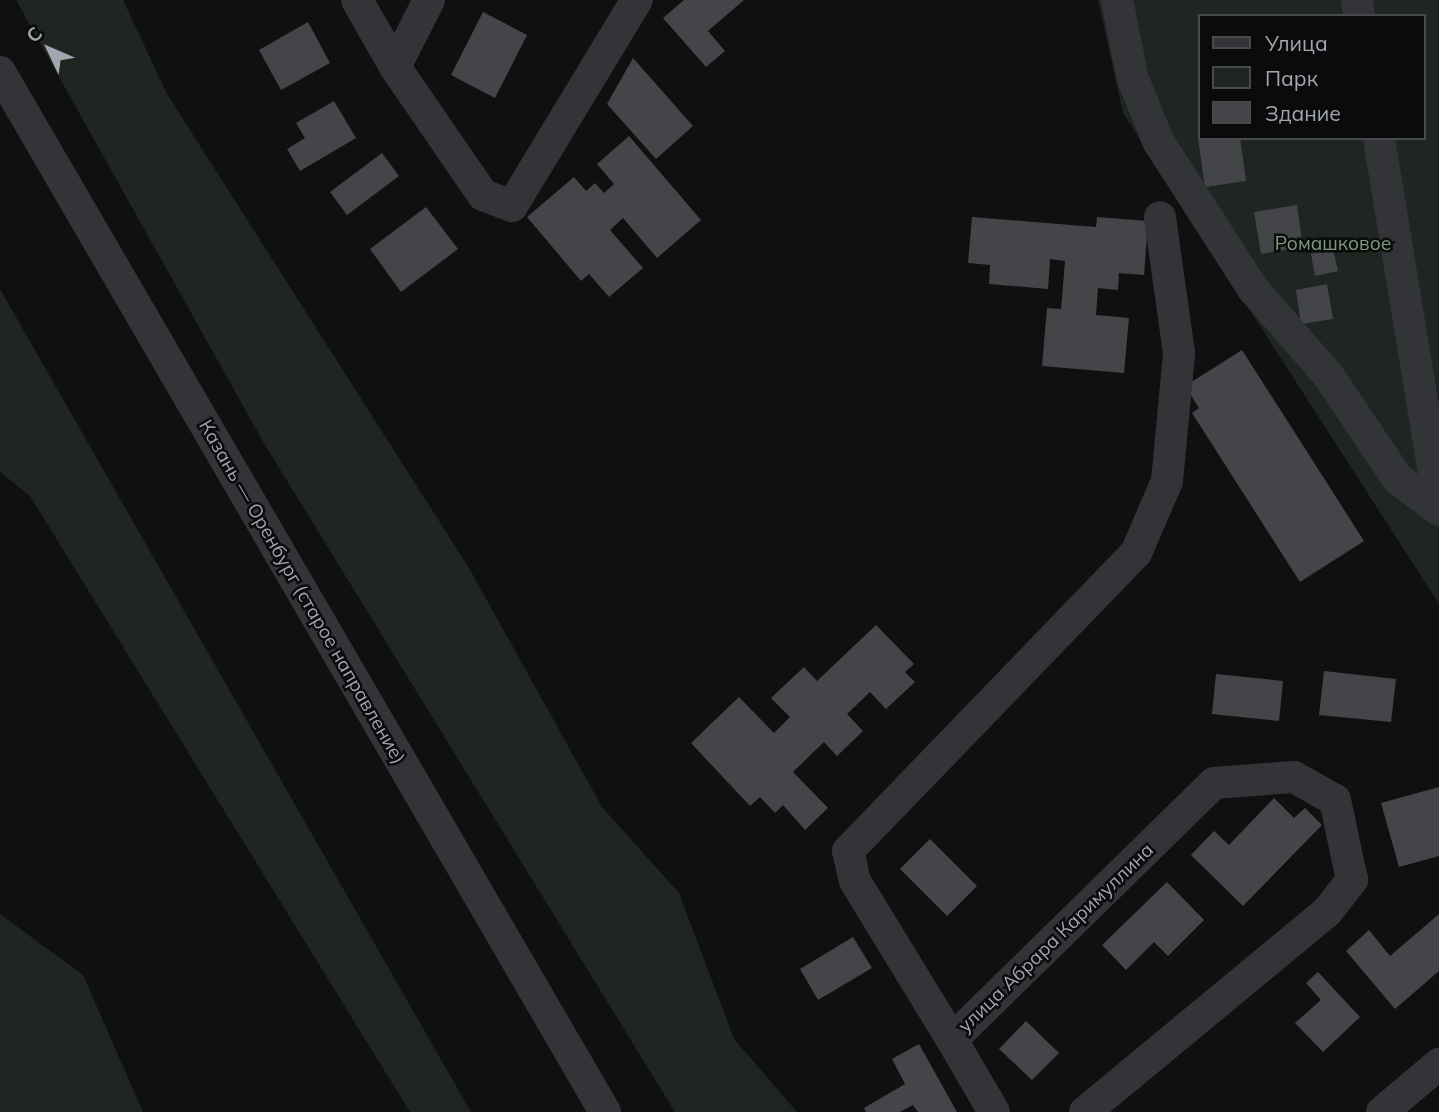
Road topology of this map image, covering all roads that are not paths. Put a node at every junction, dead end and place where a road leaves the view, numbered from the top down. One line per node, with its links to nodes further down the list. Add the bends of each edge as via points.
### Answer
1 (357, 0): 5 (street)
2 (429, 0): 5 (street)
3 (637, 0): 5 (street, via 512,206 483,195)
4 (1117, 0): 10 (street, via 1133,79 1158,142 1253,289 1328,375 1398,479)
5 (395, 67)
6 (0, 72): 14 (street, Казань — Оренбург (старое направление))
7 (1379, 140): 9 (street)
8 (1160, 216): 11 (street, улица Абрара Каримуллина, via 1179,353 1167,481 1136,553 848,851 855,881)
9 (1439, 504)
10 (1439, 510)
11 (952, 1040): 15 (street); 16 (street, улица Абрара Каримуллина, via 1214,783 1294,777 1335,800 1352,880 1327,912)
12 (1439, 1064): 13 (street)
13 (1415, 1102): 17 (street)
14 (605, 1112)
15 (994, 1112)
16 (1085, 1112)
17 (1382, 1112)

